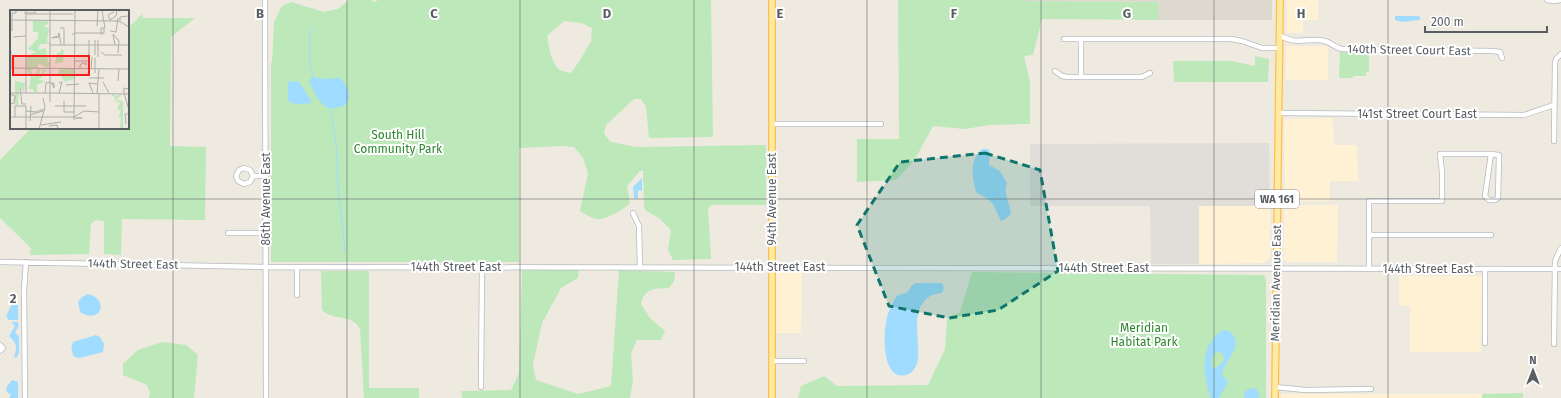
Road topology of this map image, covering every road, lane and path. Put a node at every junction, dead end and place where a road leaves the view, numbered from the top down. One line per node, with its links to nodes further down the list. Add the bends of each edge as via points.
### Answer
1 (265, 0): 23 (street, 86th Avenue East)
2 (772, 0): 18 (main road, 94th Avenue East)
3 (1280, 0): 6 (main road, Meridian Avenue East / WA 161)
4 (1547, 0): 5 (street)
5 (1561, 0)
6 (1279, 35): 9 (street, 140th Street Court East); 10 (main road, Meridian Avenue East / WA 161)
7 (1064, 39): 8 (street)
8 (1081, 39): 10 (street, via 1231,39 1262,48); 15 (street)
9 (1290, 40): 10 (street); 12 (street, 140th Street Court East, via 1323,41 1342,49 1493,51 1500,52)
10 (1279, 47): 17 (main road, Meridian Avenue East / WA 161)
11 (1560, 54): 16 (street, via 1555,63)
12 (1502, 58)
13 (1055, 71): 15 (street, via 1062,76)
14 (1150, 73): 15 (street, via 1142,77)
15 (1081, 77)
16 (1554, 105): 17 (street, 141st Street Court East, via 1524,115); 20 (street)
17 (1278, 113): 37 (main road, Meridian Avenue East / WA 161)
18 (772, 124): 19 (street); 36 (main road, 94th Avenue East)
19 (881, 124)
20 (1554, 141)
21 (1491, 154): 21 (street, via 1499,155 1498,198 1492,201 1485,196); 27 (street, via 1440,154 1442,200 1369,201)
22 (253, 176): 23 (street)
23 (266, 176): 25 (street, 86th Avenue East)
24 (633, 213): 35 (street, via 639,226)
25 (267, 233): 26 (street); 32 (street, 86th Avenue East)
26 (228, 234)
27 (1369, 235): 28 (street); 38 (street)
28 (1491, 235)
29 (1561, 248): 40 (street, via 1555,261)
30 (0, 262): 31 (street, 144th Street East)
31 (26, 262): 32 (street, 144th Street East); 50 (street)
32 (267, 267): 33 (street, 144th Street East); 51 (street, 86th Avenue East)
33 (297, 267): 34 (street, 144th Street East); 42 (street)
34 (482, 267): 35 (street, 144th Street East); 48 (street)
35 (640, 267): 36 (street, 144th Street East)
36 (773, 267): 37 (street, 144th Street East); 45 (main road, 94th Avenue East)
37 (1277, 268): 38 (street, 144th Street East); 47 (main road, Meridian Avenue East / WA 161)
38 (1369, 269): 39 (street, 144th Street East)
39 (1485, 269): 40 (street, 144th Street East); 43 (street)
40 (1555, 269): 41 (street, 144th Street East); 44 (street)
41 (1561, 269)
42 (297, 295)
43 (1485, 343)
44 (1554, 344)
45 (772, 361): 46 (street); 52 (main road, 94th Avenue East)
46 (804, 361)
47 (1275, 386): 49 (street, via 1305,390); 53 (main road, Meridian Avenue East / WA 161)
48 (481, 387)
49 (1371, 389)
50 (24, 398)
51 (266, 398)
52 (772, 398)
53 (1275, 398)

